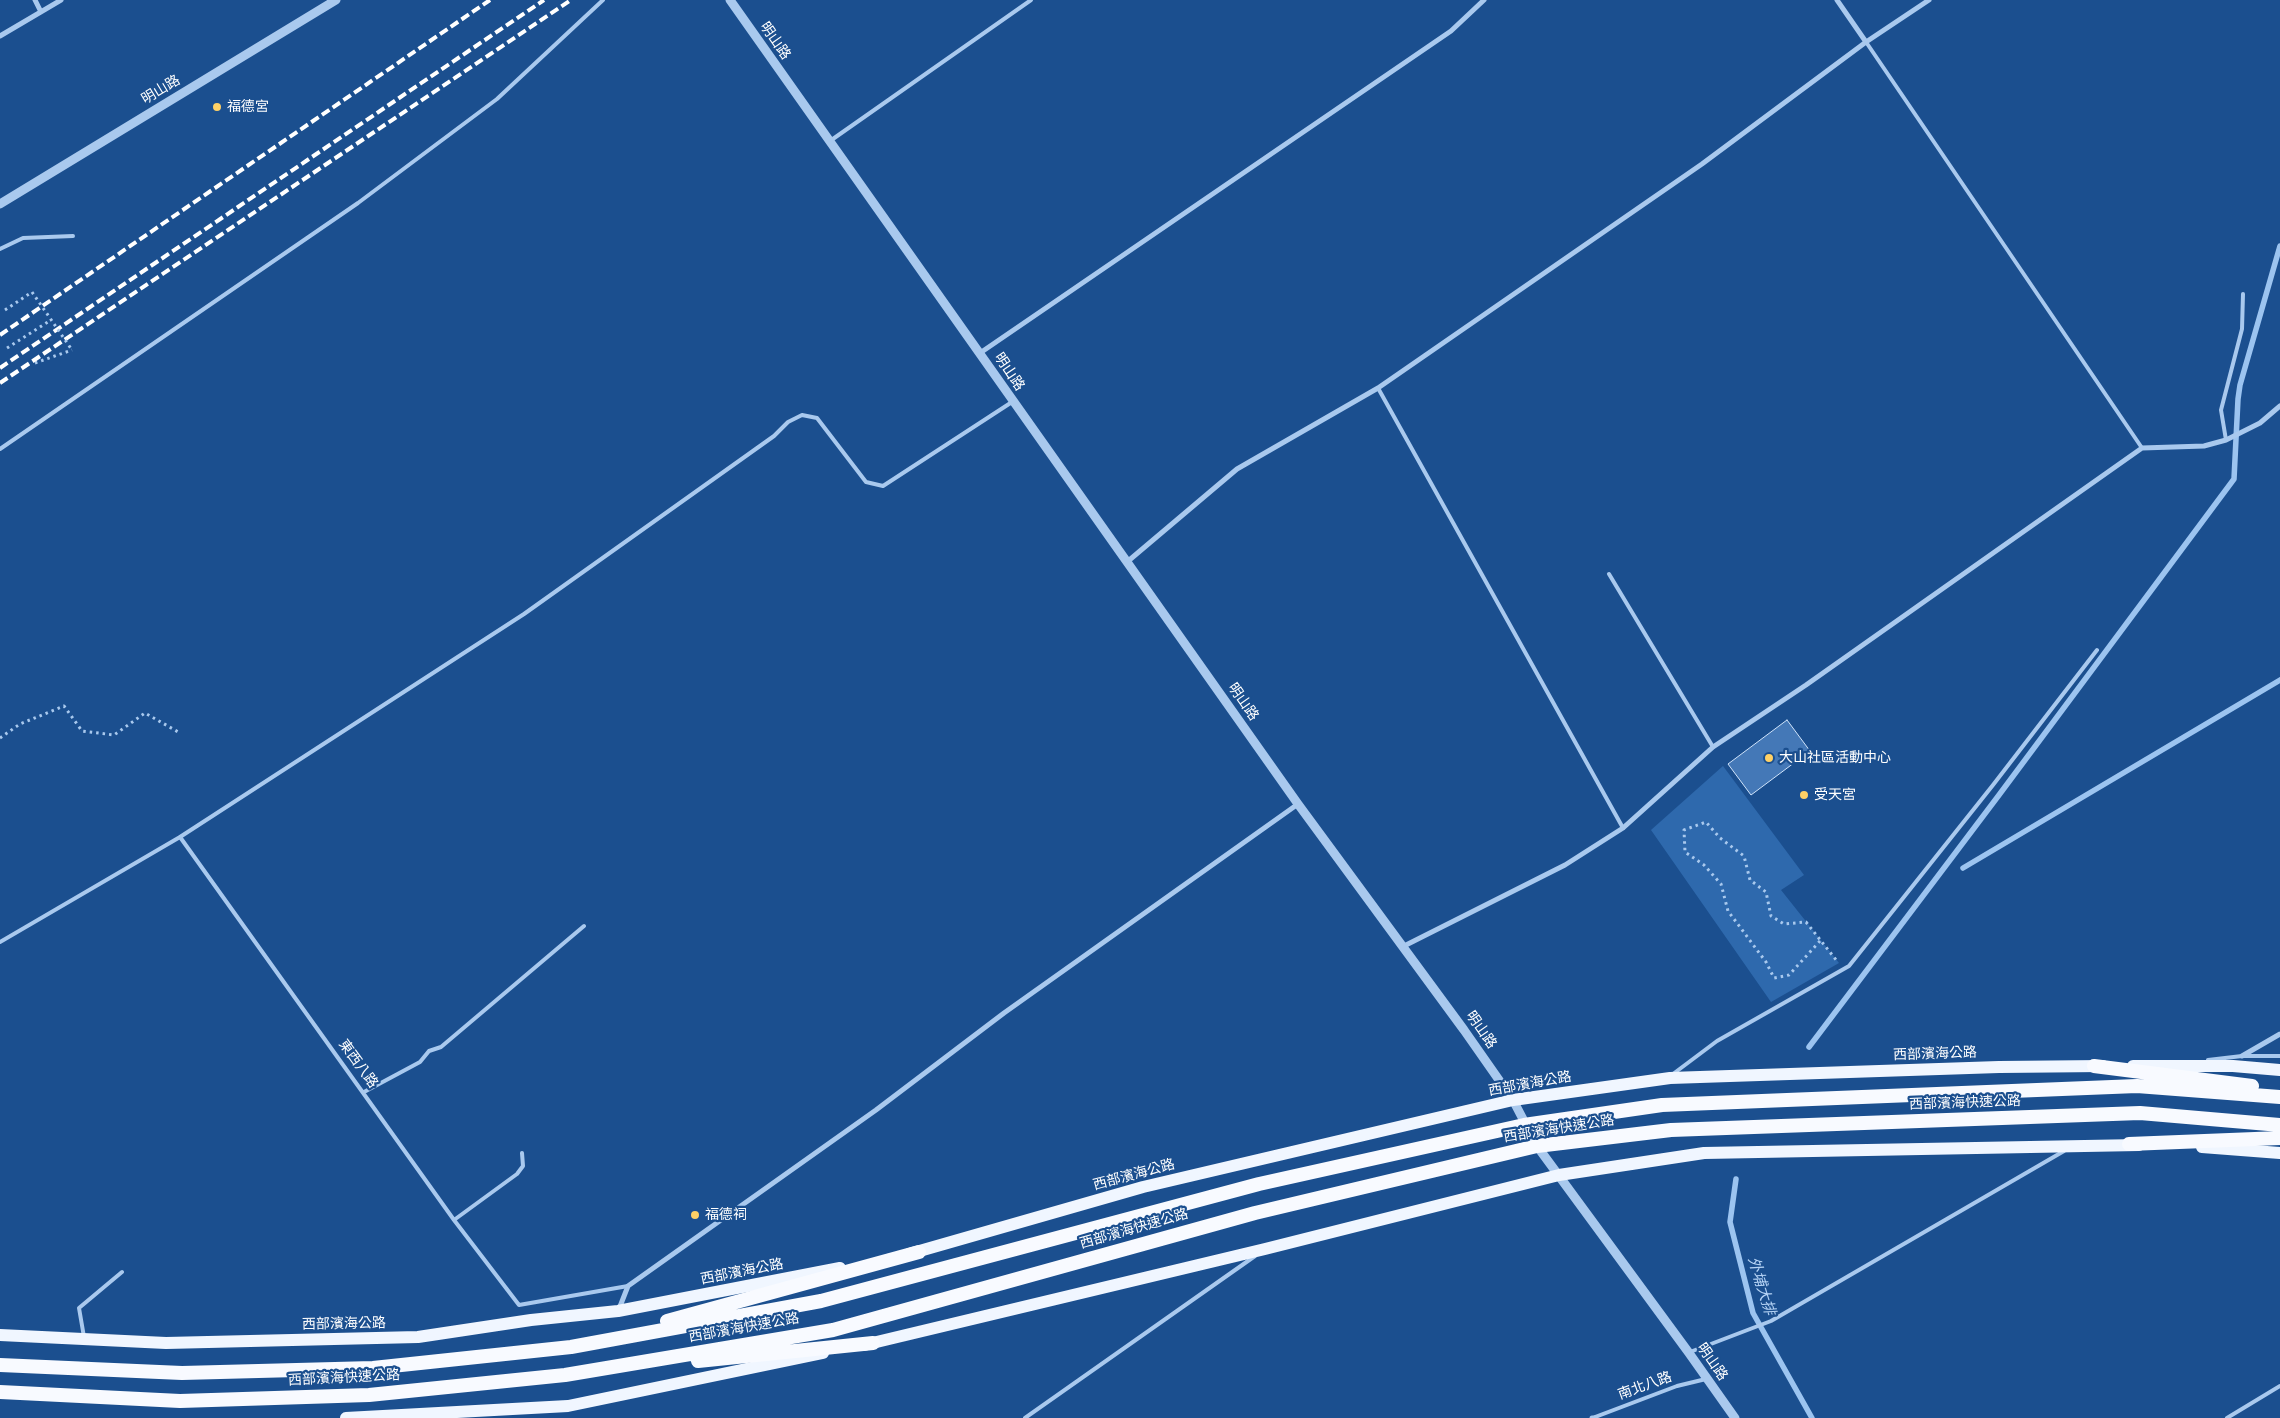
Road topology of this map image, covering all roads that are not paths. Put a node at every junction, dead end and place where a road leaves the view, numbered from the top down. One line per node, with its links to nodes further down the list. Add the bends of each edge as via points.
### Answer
1 (35, 0): 10 (street)
2 (62, 0): 10 (street)
3 (336, 0): 14 (street, 明山路)
4 (603, 0): 24 (lane, via 497,99 358,203)
5 (730, 0): 13 (street, 明山路)
6 (1031, 0): 13 (lane)
7 (1484, 0): 18 (street, via 1451,31)
8 (1837, 0): 12 (street)
9 (1930, 0): 12 (street)
10 (41, 12): 11 (street)
11 (0, 36)
12 (1866, 42): 19 (street, via 1702,164); 23 (lane)
13 (829, 141): 18 (street, 明山路)
14 (0, 204)
15 (73, 236): 16 (lane, via 23,238)
16 (0, 249)
17 (2242, 294): 22 (lane, via 2242,329 2221,410)
18 (980, 353): 20 (street, 明山路)
19 (1378, 388): 25 (street, via 1237,469); 30 (lane)
20 (1012, 402): 25 (street, 明山路); 31 (lane, via 883,486 866,482 817,418 802,415 788,422 774,436 524,614)
21 (2280, 406): 22 (street, via 2260,423)
22 (2226, 440): 23 (street, via 2204,446)
23 (2142, 448): 28 (street)
24 (0, 449)
25 (1127, 562): 29 (street, 明山路)
26 (1609, 574): 28 (lane)
27 (2097, 650): 41 (lane, via 1849,966 1716,1041)
28 (1713, 747): 30 (street)
29 (1298, 804): 34 (street, 明山路); 61 (street)
30 (1623, 828): 34 (street, via 1565,865)
31 (180, 837): 33 (lane); 43 (lane, 東西八路)
32 (584, 926): 43 (lane, via 441,1047 429,1051 420,1062)
33 (0, 942)
34 (1404, 946): 45 (street, 明山路)
35 (2280, 1034): 36 (street)
36 (2242, 1056): 37 (lane); 39 (lane)
37 (2280, 1056)
38 (2094, 1066): 39 (main road, 西部濱海公路); 41 (main road, 西部濱海公路); 42 (highway)
39 (2161, 1066): 40 (main road, 西部濱海公路)
40 (2280, 1070)
41 (1667, 1078): 45 (main road, 西部濱海公路)
42 (2280, 1090)
43 (364, 1092): 57 (lane, 東西八路)
44 (2280, 1097): 46 (highway, 西部濱海快速公路, via 2137,1086 1662,1105)
45 (1513, 1100): 46 (street, 明山路); 59 (main road, 西部濱海公路, via 1143,1187)
46 (1524, 1125): 50 (street, 明山路); 66 (highway, 西部濱海快速公路, via 1259,1184 821,1301)
47 (2280, 1125): 50 (highway, 西部濱海快速公路, via 2140,1113 1671,1130)
48 (2280, 1138): 49 (highway)
49 (2129, 1144): 51 (main road); 52 (main road)
50 (1537, 1146): 56 (street, 明山路); 69 (highway, 西部濱海快速公路, via 1255,1212 833,1330)
51 (2072, 1146): 56 (main road, via 1704,1153); 67 (lane, via 1770,1321)
52 (2249, 1150): 54 (main road); 55 (lane)
53 (522, 1153): 57 (lane, via 523,1166 517,1174)
54 (2280, 1153)
55 (2280, 1158)
56 (1560, 1175): 58 (main road); 67 (street, 明山路)
57 (454, 1220): 61 (lane, 東西八路, via 519,1305)
58 (1265, 1249): 65 (main road); 75 (lane)
59 (919, 1252): 62 (main road, 西部濱海公路); 66 (highway)
60 (122, 1272): 64 (lane, via 79,1308)
61 (628, 1286): 62 (street)
62 (618, 1311): 64 (main road, 西部濱海公路, via 418,1337 166,1343)
63 (0, 1335): 64 (main road, 西部濱海公路)
64 (85, 1339)
65 (873, 1343): 69 (highway); 73 (main road, via 568,1406)
66 (571, 1347): 68 (highway, 西部濱海快速公路, via 373,1368 182,1373)
67 (1689, 1353): 70 (street, 明山路)
68 (0, 1365)
69 (565, 1375): 72 (highway, 西部濱海快速公路, via 369,1395 180,1401)
70 (1708, 1379): 76 (lane, 南北八路, via 1677,1386); 77 (street, 明山路)
71 (2280, 1386): 78 (lane)
72 (0, 1392)
73 (445, 1416): 74 (main road)
74 (346, 1418)
75 (1025, 1418)
76 (1594, 1418)
77 (1735, 1418)
78 (2227, 1418)

